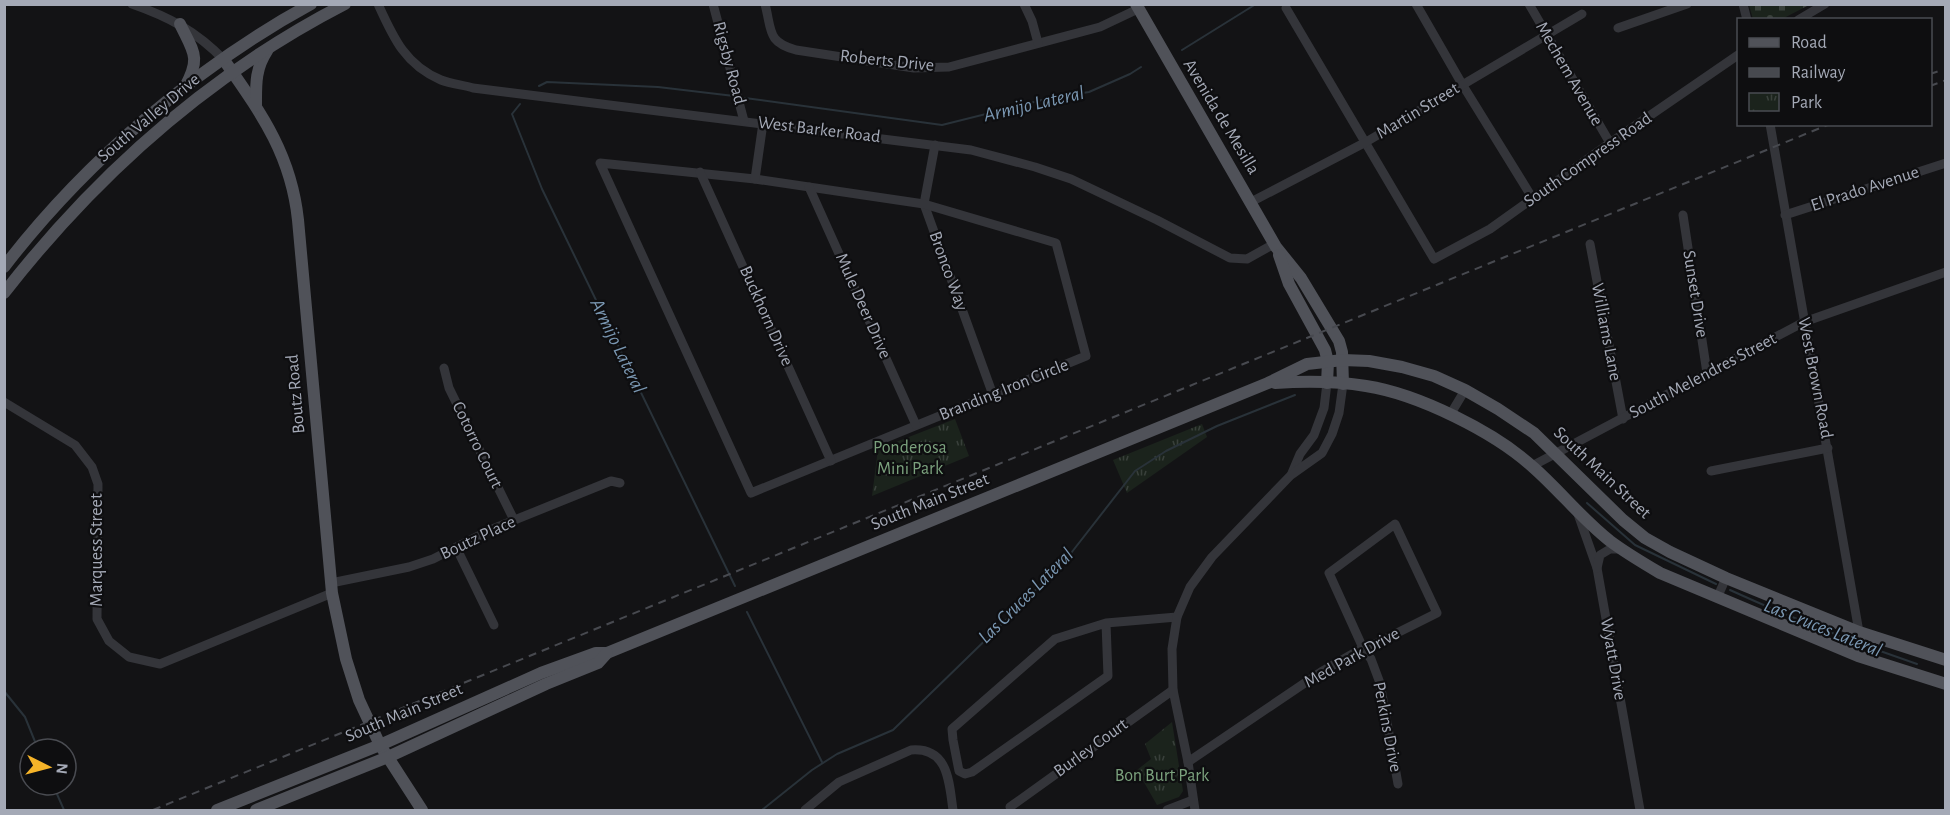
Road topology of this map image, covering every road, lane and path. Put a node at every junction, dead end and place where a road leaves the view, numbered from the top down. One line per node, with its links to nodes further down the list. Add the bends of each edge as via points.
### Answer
1 (132, 4): 16 (street)
2 (311, 4): 22 (main road, South Valley Drive)
3 (345, 4): 20 (main road, South Valley Drive)
4 (378, 4): 27 (street, West Barker Road, via 396,43 413,62 441,80 473,88)
5 (713, 4): 27 (street, Rigsby Road)
6 (765, 4): 19 (street, Roberts Drive, via 774,39 786,47 902,66 949,67)
7 (1024, 4): 19 (street)
8 (1416, 4): 24 (street)
9 (1529, 4): 18 (street, Mechem Avenue)
10 (1687, 4): 17 (street)
11 (1825, 4): 15 (street)
12 (1137, 7): 19 (street, Roberts Drive, via 1100,27); 38 (main road, Avenida de Mesilla)
13 (1286, 8): 30 (street)
14 (1582, 14): 18 (street, Martin Street)
15 (1801, 18)
16 (180, 24): 22 (street); 25 (main road, via 195,62)
17 (1618, 28)
18 (1547, 36): 24 (street, Martin Street); 31 (street, Mechem Avenue)
19 (1038, 43)
20 (269, 48): 23 (main road, South Valley Drive); 26 (main road, via 259,63)
21 (1737, 56): 31 (street, South Compress Road)
22 (224, 60): 23 (main road, Boutz Road); 25 (main road, South Valley Drive)
23 (233, 73): 26 (main road, Boutz Road); 46 (main road, South Valley Drive, via 123,160 65,219)
24 (1462, 84): 30 (street, Martin Street); 37 (street)
25 (183, 90): 44 (main road, South Valley Drive, via 84,177)
26 (256, 107): 75 (main road, Boutz Road, via 278,144 297,212)
27 (744, 121): 28 (street, West Barker Road)
28 (763, 123): 32 (street, West Barker Road); 35 (street)
29 (1770, 126): 41 (street, West Brown Road)
30 (1366, 142): 37 (street, South Compress Road, via 1434,259 1490,229); 38 (street, Martin Street)
31 (1610, 143): 37 (street, South Compress Road)
32 (935, 145): 39 (street); 43 (street, West Barker Road, via 1004,158 1071,179 1230,258 1247,259)
33 (1946, 163): 41 (street, El Prado Avenue)
34 (700, 172): 35 (street, Branding Iron Circle); 63 (street, Buckhorn Drive); 63 (street, Branding Iron Circle, via 600,163 751,493)
35 (755, 179): 36 (street, Branding Iron Circle)
36 (809, 187): 39 (street, Branding Iron Circle); 60 (street, Mule Deer Drive)
37 (1533, 199)
38 (1251, 201): 43 (main road, Avenida de Mesilla)
39 (924, 204): 56 (street, Bronco Way); 56 (street, Branding Iron Circle, via 1056,243 1086,356)
40 (1683, 215): 51 (street, Sunset Drive)
41 (1785, 215): 47 (street, West Brown Road)
42 (1590, 244): 59 (street, Williams Lane)
43 (1275, 246): 48 (main road, Avenida de Mesilla, via 1301,278 1332,328); 49 (main road, Avenida de Mesilla, via 1289,284 1318,334)
44 (4, 267)
45 (1946, 273): 47 (street, South Melendres Street)
46 (4, 293)
47 (1804, 322): 51 (street, South Melendres Street); 61 (street, West Brown Road)
48 (1342, 360): 49 (main road, South Main Street); 54 (main road, Avenida de Mesilla); 55 (main road, South Main Street, via 1402,367)
49 (1328, 362): 52 (main road, South Main Street, via 1307,364); 53 (main road, Avenida de Mesilla)
50 (444, 368): 69 (street, Cotorro Court, via 449,388)
51 (1707, 373): 59 (street, South Melendres Street)
52 (1268, 383): 53 (main road, South Main Street); 82 (main road, South Main Street)
53 (1327, 383): 54 (main road, South Main Street); 66 (street, via 1324,408 1314,435)
54 (1343, 384): 58 (main road, South Main Street, via 1394,393); 66 (street, via 1339,413 1322,453)
55 (1465, 390): 58 (street); 62 (main road, South Main Street, via 1534,433)
56 (993, 395): 60 (street, Branding Iron Circle)
57 (4, 402): 75 (street, Marquess Street, via 75,445 92,467 98,484 97,620 109,641 129,657 160,664)
58 (1450, 415): 64 (main road, South Main Street)
59 (1623, 419): 62 (street, South Melendres Street)
60 (916, 425): 63 (street, Branding Iron Circle)
61 (1828, 448): 65 (street); 80 (street, West Brown Road)
62 (1553, 454): 64 (street, South Melendres Street); 74 (main road, South Main Street, via 1645,538)
63 (831, 461)
64 (1532, 466): 68 (main road, South Main Street)
65 (1711, 471)
66 (1290, 475): 77 (street, via 1212,556 1190,587)
67 (620, 483): 69 (street, Boutz Place, via 611,481)
68 (1576, 510): 72 (main road, South Main Street); 73 (street, Wyatt Drive)
69 (514, 520): 71 (street, Boutz Place)
70 (1395, 524): 81 (street, Perkins Drive, via 1329,573); 81 (street, Med Park Drive, via 1437,613)
71 (456, 547): 75 (street, Boutz Place, via 409,567); 79 (street)
72 (1621, 549): 73 (street, via 1610,549 1600,555); 76 (main road, South Main Street, via 1660,573)
73 (1597, 568): 99 (street, Wyatt Drive)
74 (1726, 578): 76 (street); 80 (main road, South Main Street)
75 (332, 588): 86 (main road, Boutz Road, via 346,659)
76 (1717, 598): 84 (main road, South Main Street, via 1858,656)
77 (1177, 617): 78 (street); 85 (street, via 1172,649)
78 (1106, 623): 78 (street, via 1108,676 972,772 959,771 952,729 1055,639)
79 (494, 625)
80 (1860, 632): 83 (main road, South Main Street)
81 (1363, 648): 88 (street, Med Park Drive); 89 (street, Perkins Drive, via 1380,683)
82 (607, 653): 86 (main road, South Main Street, via 596,653 541,673); 87 (main road, South Main Street, via 598,663)
83 (1946, 660)
84 (1946, 684)
85 (1173, 690): 88 (street); 91 (street, Burley Court)
86 (380, 745): 87 (main road, Boutz Road); 92 (main road, South Main Street)
87 (388, 757): 93 (main road, South Main Street); 94 (main road, Boutz Road)
88 (1188, 762): 90 (street)
89 (1398, 784)
90 (1193, 800): 97 (street); 98 (street)
91 (1010, 807)
92 (217, 810)
93 (256, 810)
94 (423, 810)
95 (805, 810): 96 (street, via 839,782 919,749 942,761)
96 (953, 810)
97 (1167, 810)
98 (1195, 810)
99 (1640, 810)

